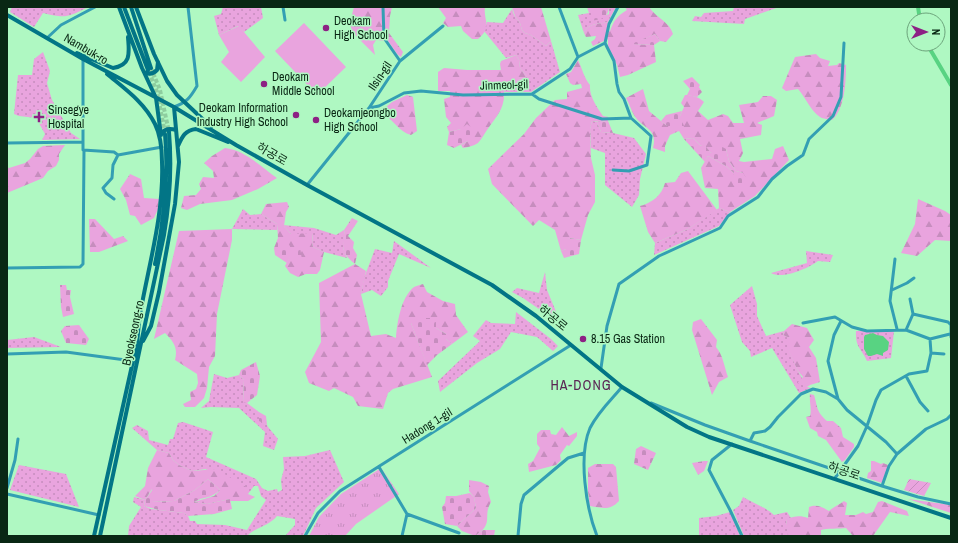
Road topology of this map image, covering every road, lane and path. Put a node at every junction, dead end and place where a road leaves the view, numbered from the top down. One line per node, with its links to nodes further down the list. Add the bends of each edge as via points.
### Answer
1 (95, 7): 15 (street, via 61,25)
2 (119, 7): 14 (main road)
3 (124, 7): 24 (main road)
4 (131, 7): 24 (main road)
5 (136, 7): 22 (main road)
6 (188, 7): 27 (street, via 197,86)
7 (283, 7): 12 (street)
8 (383, 7): 21 (street, Ilsin-gil, via 384,38)
9 (559, 7): 19 (street)
10 (618, 7): 16 (street, via 609,24)
11 (7, 15): 15 (main road, Nambuk-ro)
12 (286, 20)
13 (443, 26): 21 (street)
14 (128, 33): 18 (main road, via 129,54 127,60 118,67 113,68); 24 (main road)
15 (47, 38): 18 (main road, Nambuk-ro)
16 (605, 42): 19 (street); 30 (street, via 614,61 619,92)
17 (844, 43): 65 (street, via 841,97 833,116 809,138 803,155 772,179 758,197 728,216 720,228 659,256 619,284 606,326)
18 (69, 50): 20 (main road, Nambuk-ro)
19 (578, 57): 25 (street, Jinmeol-gil, via 570,69)
20 (82, 59): 23 (main road, Nambuk-ro); 34 (street)
21 (400, 61): 29 (street, Ilsin-gil)
22 (158, 62): 24 (main road, via 157,70 153,74 147,74); 27 (main road, via 167,81)
23 (97, 67): 26 (main road, Nambuk-ro); 37 (main road, via 134,96 148,112)
24 (148, 70): 26 (main road)
25 (532, 94): 29 (street, Jinmeol-gil, via 463,95 421,91 404,93 379,106); 30 (street, via 538,99 602,120)
26 (156, 98): 28 (main road, 하공로); 32 (main road)
27 (184, 103): 28 (street); 33 (main road)
28 (174, 106): 31 (main road); 33 (main road, 하공로)
29 (369, 108): 42 (street, Ilsin-gil)
30 (631, 118): 41 (street, via 651,136 647,165 629,171)
31 (176, 130): 32 (main road, via 168,128 163,131); 38 (main road)
32 (165, 134): 37 (main road); 59 (main road, Byeokseong-ro, via 171,171 168,209); 63 (main road, Byeokseong-ro, via 167,189 163,226)
33 (219, 134): 36 (main road, 하공로)
34 (83, 142): 35 (street); 39 (street)
35 (7, 143)
36 (236, 144): 38 (main road, via 196,130 186,132); 42 (main road, 하공로)
37 (162, 147): 40 (street); 63 (main road, via 161,204 141,311)
38 (178, 147): 59 (main road, via 175,204 159,292 150,326)
39 (84, 150): 40 (street, via 114,152); 45 (street, via 84,264 80,267)
40 (118, 155): 43 (street, via 113,165 112,178 103,188)
41 (613, 170)
42 (307, 186): 58 (main road, 하공로, via 492,285)
43 (114, 199)
44 (895, 259): 47 (street)
45 (7, 268)
46 (914, 278): 47 (street)
47 (892, 290): 54 (street, via 890,301)
48 (910, 299): 49 (street)
49 (913, 314): 53 (street); 55 (street)
50 (951, 318): 53 (street)
51 (841, 321): 52 (street, via 835,317); 54 (street, via 867,331); 68 (street, via 834,335 828,361)
52 (803, 322)
53 (950, 325): 56 (street)
54 (897, 329): 55 (street)
55 (906, 330): 57 (street)
56 (951, 335): 57 (street)
57 (930, 339): 60 (street)
58 (571, 345): 65 (main road, 하공로); 78 (street, Hadong 1-gil)
59 (140, 347): 90 (main road, Byeokseong-ro)
60 (931, 353): 62 (street); 66 (street, via 927,371)
61 (7, 354): 64 (street, via 66,352)
62 (944, 354)
63 (136, 356): 64 (main road, Byeokseong-ro)
64 (133, 361): 86 (main road, Byeokseong-ro)
65 (601, 368): 67 (main road, 하공로)
66 (906, 376): 70 (street); 72 (street, via 881,390)
67 (622, 386): 69 (main road, 하공로); 76 (street, via 598,414 590,429)
68 (838, 400): 72 (street); 74 (street, via 826,392 813,389 801,394 774,424 764,431 754,433)
69 (647, 402): 74 (street); 75 (main road, 하공로, via 687,427)
70 (928, 411)
71 (951, 415): 77 (street, via 926,429)
72 (867, 426): 77 (street); 79 (street, via 858,446)
73 (18, 439): 82 (street)
74 (750, 441): 79 (street)
75 (732, 444): 80 (main road, 하공로); 95 (street, via 712,460 709,470)
76 (584, 453): 93 (street, via 568,458 524,495); 94 (street, via 587,505)
77 (897, 454): 81 (street, via 889,466)
78 (379, 467): 85 (street); 91 (street, Hadong 1-gil, via 340,491 318,514)
79 (840, 471): 80 (street); 81 (street)
80 (835, 478): 87 (main road, 하공로)
81 (882, 486): 84 (street)
82 (7, 488)
83 (7, 494): 86 (street)
84 (951, 504)
85 (407, 514): 88 (street); 92 (street)
86 (99, 515): 89 (main road, Byeokseong-ro)
87 (951, 518)
88 (460, 532)
89 (94, 536)
90 (100, 536)
91 (305, 536)
92 (402, 536)
93 (518, 536)
94 (597, 536)
95 (742, 536)

